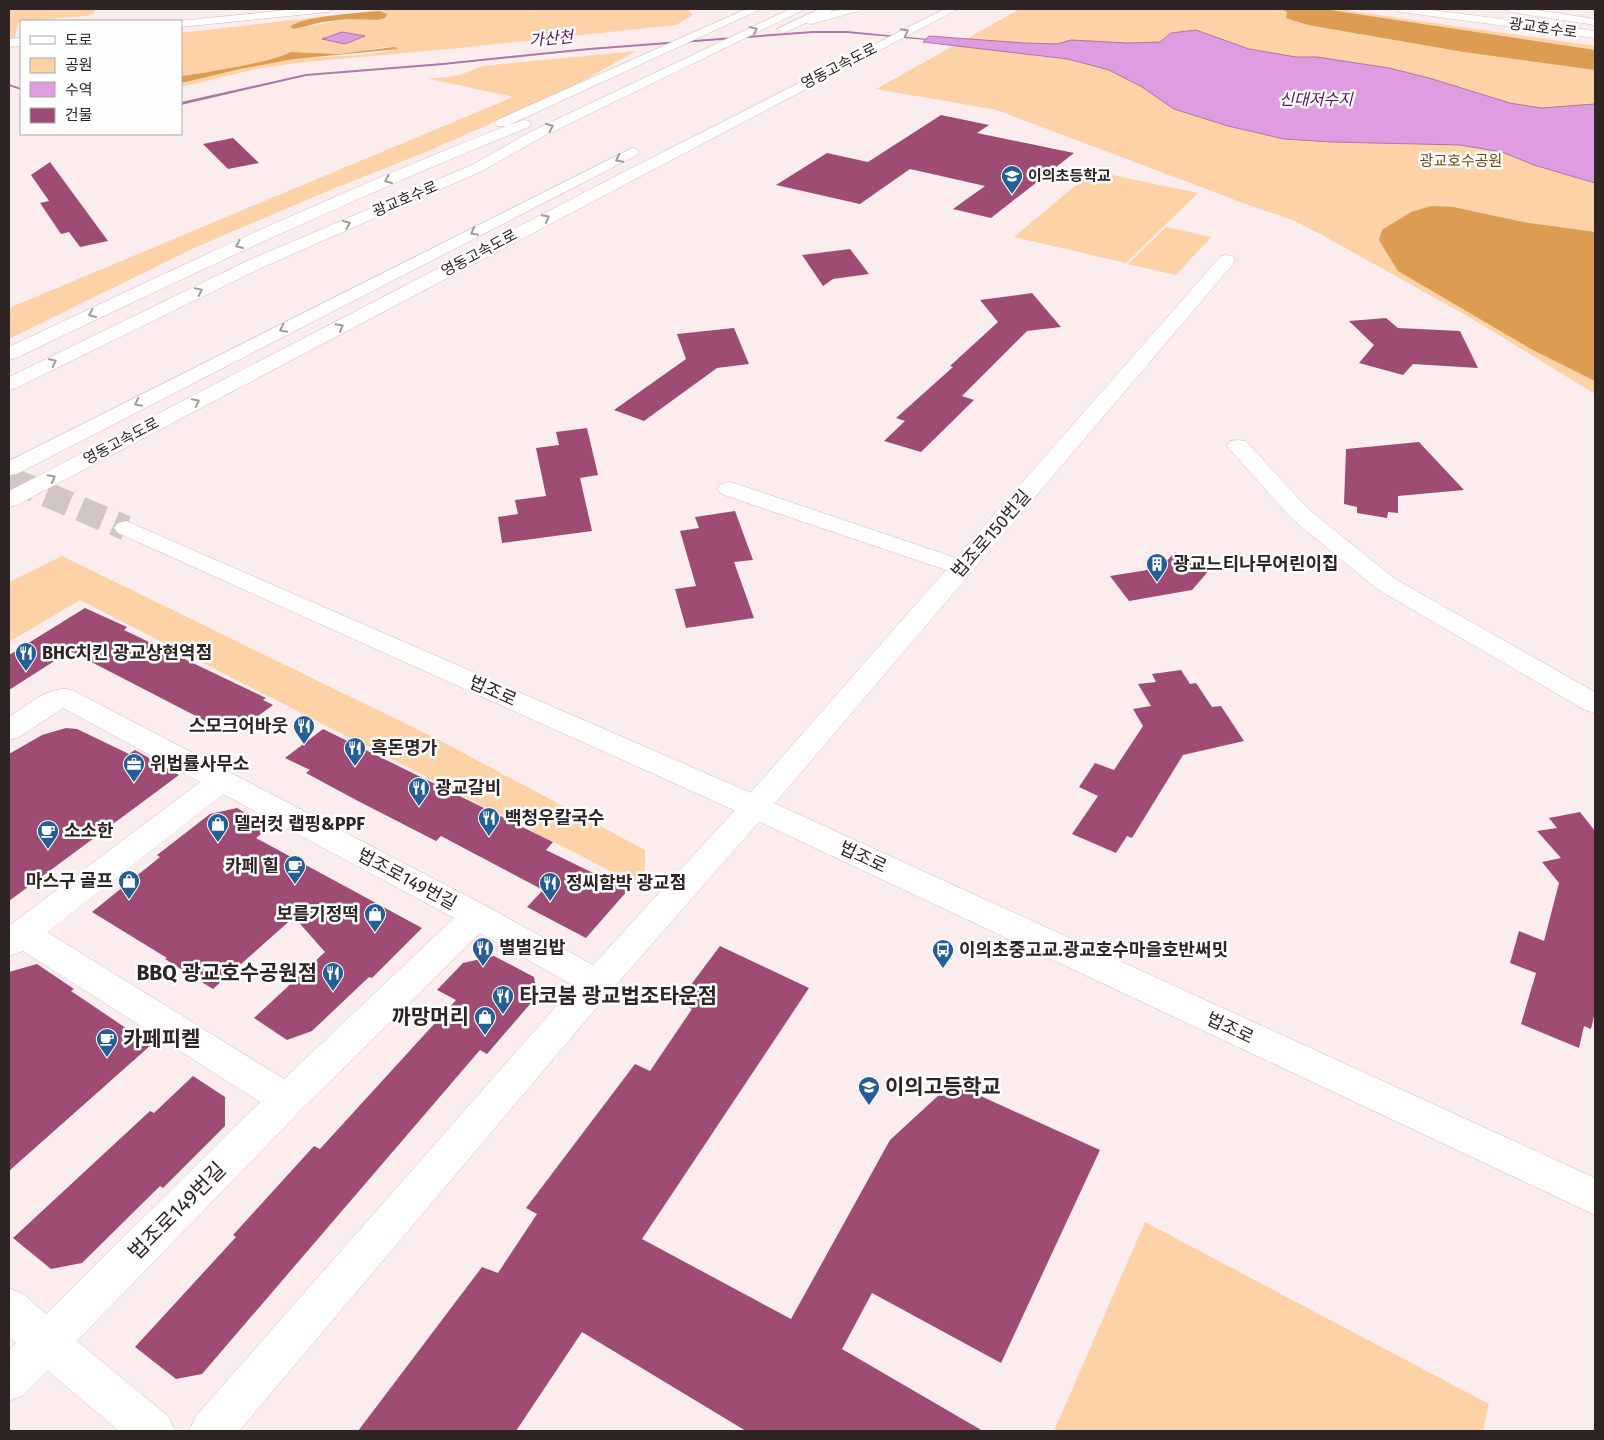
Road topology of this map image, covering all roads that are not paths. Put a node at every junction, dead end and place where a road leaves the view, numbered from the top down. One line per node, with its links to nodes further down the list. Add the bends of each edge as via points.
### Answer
1 (328, 9): 13 (main road)
2 (728, 9): 16 (main road)
3 (755, 9): 16 (main road)
4 (773, 9): 18 (main road, 광교호수로, via 514,129)
5 (828, 9): 11 (main road)
6 (855, 9): 11 (main road)
7 (952, 9): 26 (main road, 영동고속도로, one-way to 7)
8 (1401, 9): 15 (main road, 광교호수로)
9 (1455, 9): 14 (main road, 광교호수로)
10 (1510, 9): 12 (main road)
11 (806, 16): 19 (main road, via 560,137); 19 (main road, 광교호수로, one-way to 11, via 537,134 710,52)
12 (1595, 22)
13 (182, 24)
14 (1595, 27)
15 (1595, 35)
16 (682, 40): 18 (main road, via 499,125)
17 (651, 143): 24 (main road, 영동고속도로, one-way to 24)
18 (432, 160): 21 (main road, 광교호수로, one-way to 21, via 223,252)
19 (477, 168): 22 (main road, 광교호수로, one-way to 19, via 255,264)
20 (1227, 260): 28 (main road, 법조로150번길)
21 (9, 354)
22 (9, 384)
23 (1238, 446): 29 (main road, via 1299,513 1386,584)
24 (9, 469)
25 (730, 489): 28 (main road)
26 (9, 500)
27 (126, 528): 32 (main road, 법조로)
28 (962, 568): 32 (main road, 법조로150번길)
29 (1595, 704)
30 (9, 730): 31 (main road, 법조로149번길, via 62,696)
31 (222, 780): 33 (main road, 법조로149번길); 34 (main road)
32 (755, 807): 35 (main road); 37 (main road, 법조로)
33 (477, 916): 35 (main road, 법조로149번길); 36 (main road, 법조로149번길)
34 (16, 939): 36 (main road)
35 (596, 983): 42 (main road)
36 (287, 1100): 39 (main road, 법조로149번길)
37 (1595, 1197)
38 (9, 1308): 39 (main road)
39 (46, 1343): 40 (main road, 법조로149번길); 41 (main road)
40 (9, 1380)
41 (153, 1431)
42 (210, 1431)

